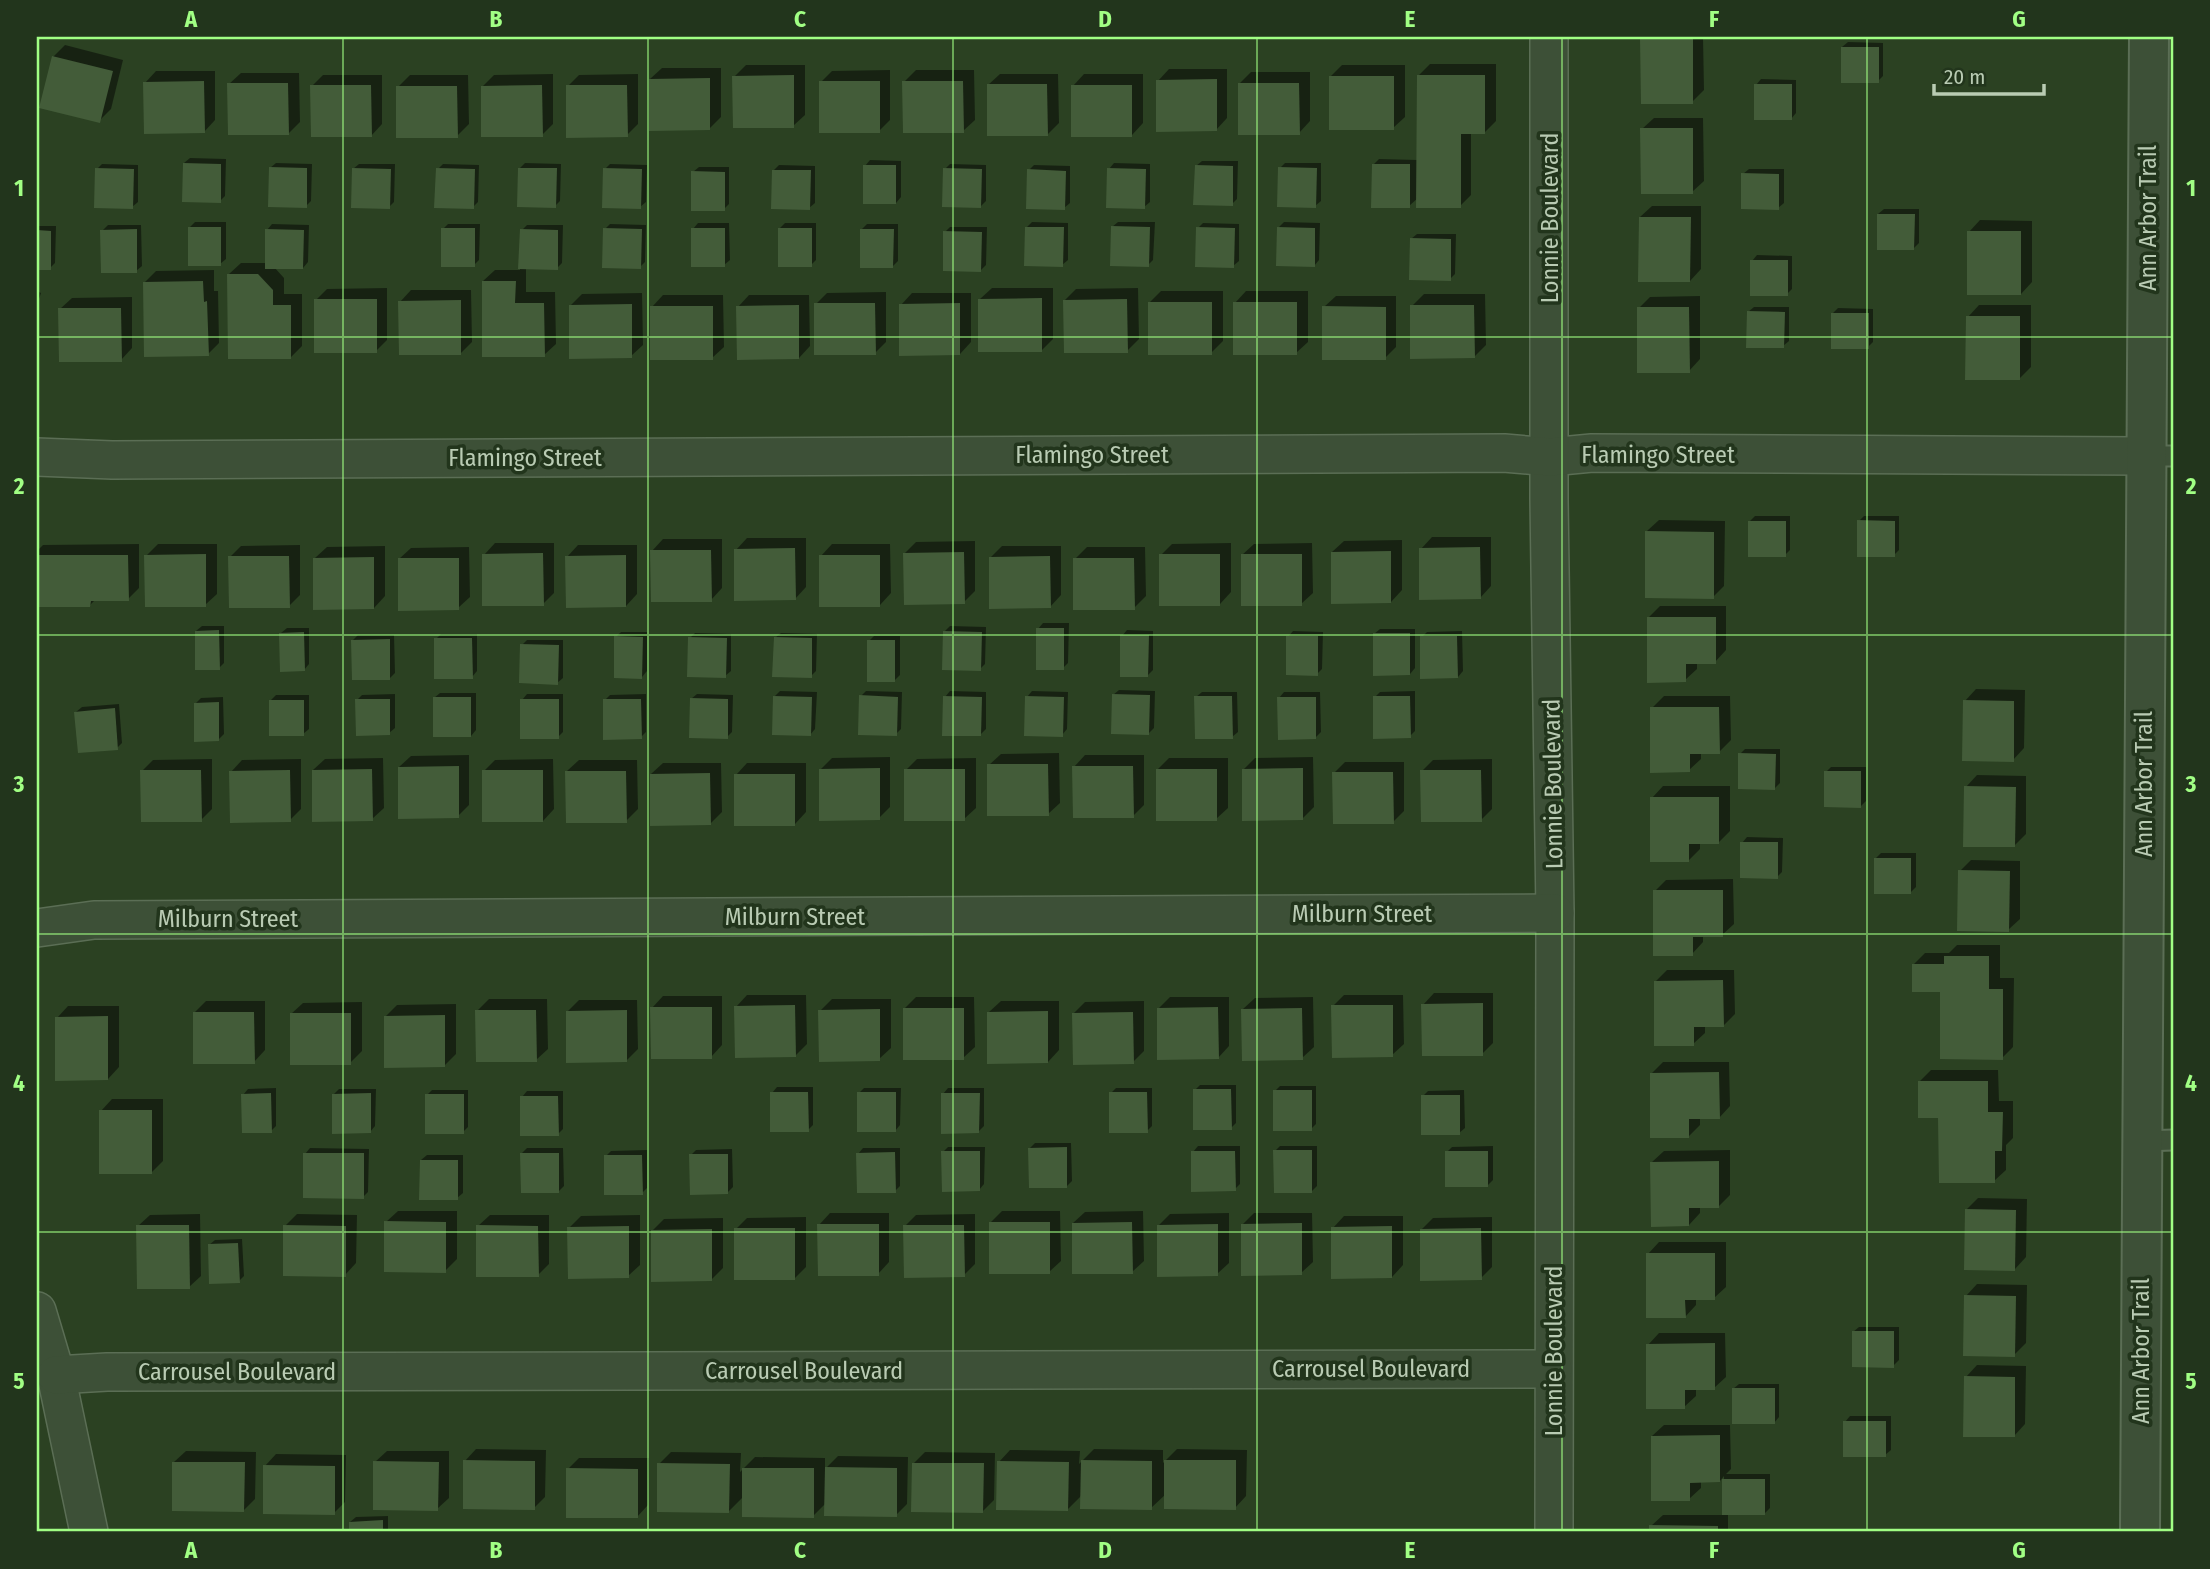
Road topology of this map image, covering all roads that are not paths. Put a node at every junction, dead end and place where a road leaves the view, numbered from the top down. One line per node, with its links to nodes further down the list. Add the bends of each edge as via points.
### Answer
1 (1549, 37): 5 (street, Lonnie Boulevard)
2 (2149, 37): 3 (street, Ann Arbor Trail)
3 (2160, 456): 5 (street, Flamingo Street, via 1592,453); 8 (street, Ann Arbor Trail)
4 (37, 457): 5 (street, Flamingo Street, via 1504,453)
5 (1550, 457): 6 (street, Lonnie Boulevard)
6 (1555, 913): 7 (street, Milburn Street, via 108,920); 10 (street, Lonnie Boulevard)
7 (37, 928)
8 (2158, 1141): 14 (street, Ann Arbor Trail)
9 (37, 1311): 11 (street)
10 (1553, 1369): 11 (street, Carrousel Boulevard); 13 (street, Lonnie Boulevard)
11 (56, 1375): 12 (street)
12 (89, 1532)
13 (1554, 1532)
14 (2140, 1532)

